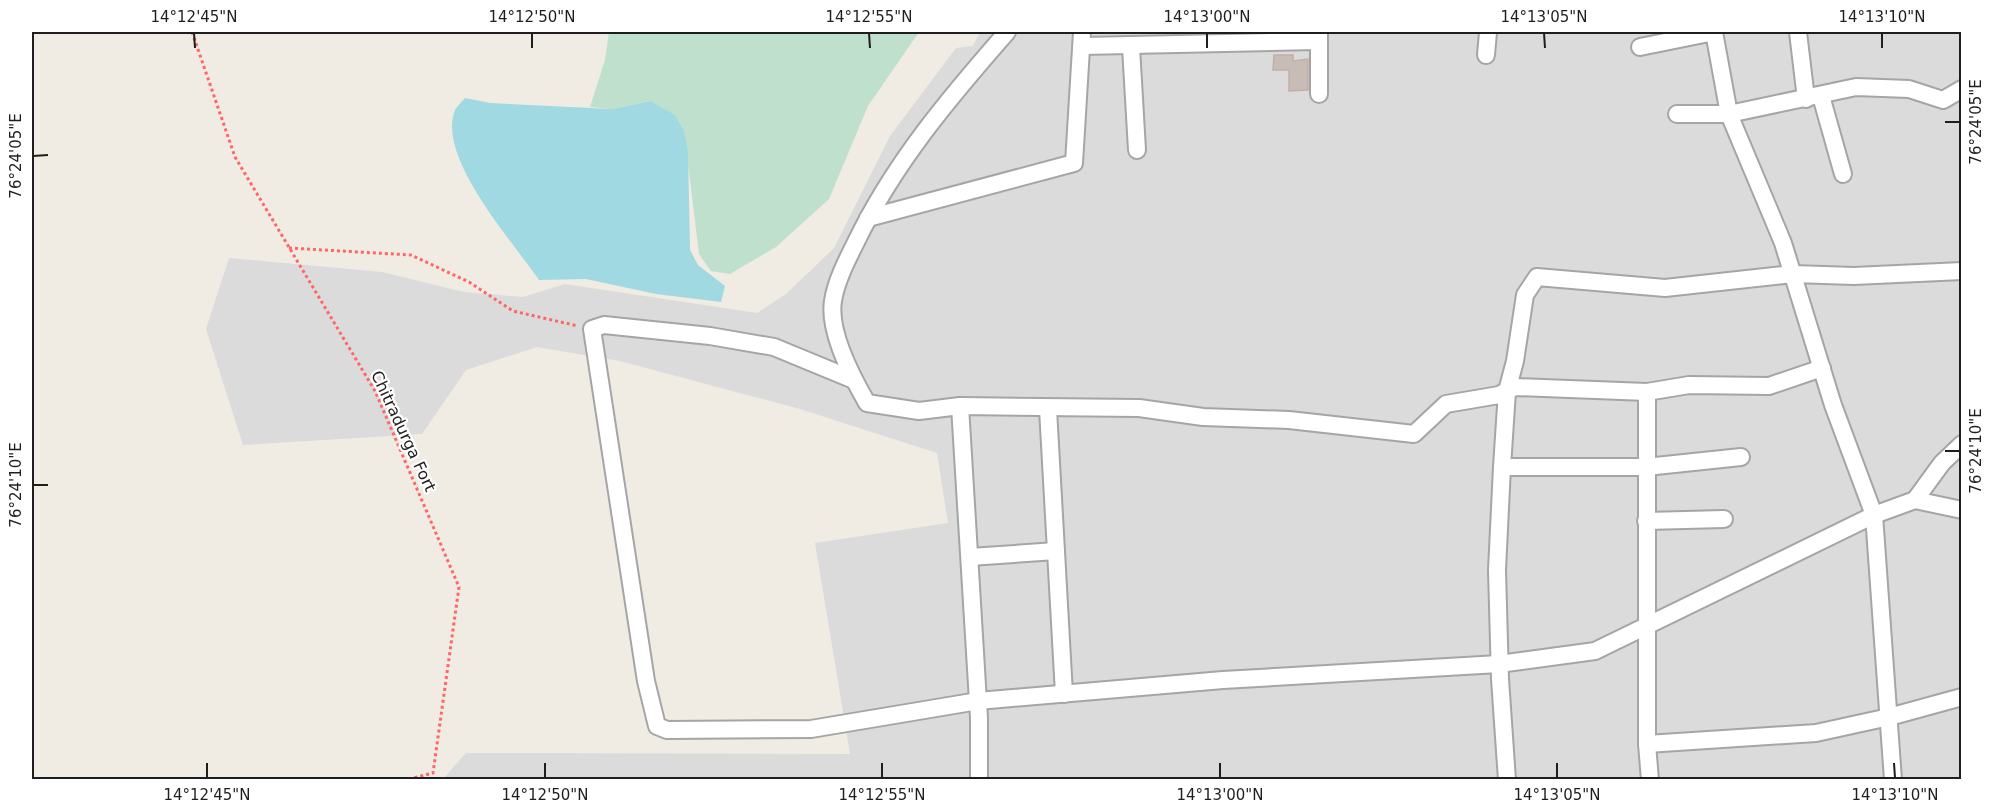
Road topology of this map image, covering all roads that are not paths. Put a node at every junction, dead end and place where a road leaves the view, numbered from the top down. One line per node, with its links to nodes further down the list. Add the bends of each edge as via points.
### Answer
1 (1007, 32): 17 (street, via 908,152)
2 (1488, 32): 9 (street)
3 (1714, 32): 8 (street); 14 (street)
4 (1798, 32): 12 (street)
5 (1318, 36): 7 (street); 11 (street)
6 (1083, 39): 7 (street); 17 (street, via 1074,163)
7 (1131, 47): 15 (street)
8 (1640, 47)
9 (1486, 55)
10 (1962, 89): 12 (street, via 1942,100 1909,89 1856,87)
11 (1319, 94)
12 (1814, 97): 14 (street); 16 (street)
13 (1677, 114): 14 (street)
14 (1729, 114): 19 (street, via 1784,243)
15 (1137, 150)
16 (1844, 174)
17 (868, 218): 21 (street, via 833,302 839,345)
18 (1962, 271): 19 (street, via 1854,276)
19 (1793, 274): 20 (street); 22 (street, via 1665,288 1537,277 1525,296)
20 (1822, 368): 23 (street, via 1769,386 1689,385); 33 (street)
21 (854, 380): 24 (street, via 867,403 919,411); 42 (street, via 774,347 604,325 591,329 646,681 657,726 667,730 811,729)
22 (1507, 391): 23 (street, via 1515,387); 25 (street, via 1446,404 1414,434 1139,408); 30 (street)
23 (1647, 392): 29 (street)
24 (960, 406): 25 (street); 37 (street)
25 (1048, 409): 36 (street)
26 (1962, 444): 28 (street)
27 (1741, 457): 29 (street)
28 (1954, 459): 31 (street)
29 (1647, 465): 30 (street); 35 (street)
30 (1502, 467): 39 (street, via 1497,570)
31 (1915, 500): 32 (street); 33 (street)
32 (1962, 510)
33 (1874, 515): 38 (street); 43 (street)
34 (1724, 519): 35 (street)
35 (1646, 521): 38 (street)
36 (1056, 551): 37 (street); 40 (street)
37 (970, 557): 42 (street)
38 (1646, 627): 39 (street, via 1595,651); 44 (street)
39 (1500, 664): 40 (street, via 1223,680); 46 (street)
40 (1064, 694): 42 (street)
41 (1962, 697): 43 (street)
42 (978, 701): 45 (street)
43 (1889, 717): 44 (street, via 1816,733); 48 (street)
44 (1647, 744): 47 (street)
45 (979, 780)
46 (1507, 780)
47 (1650, 780)
48 (1893, 780)

